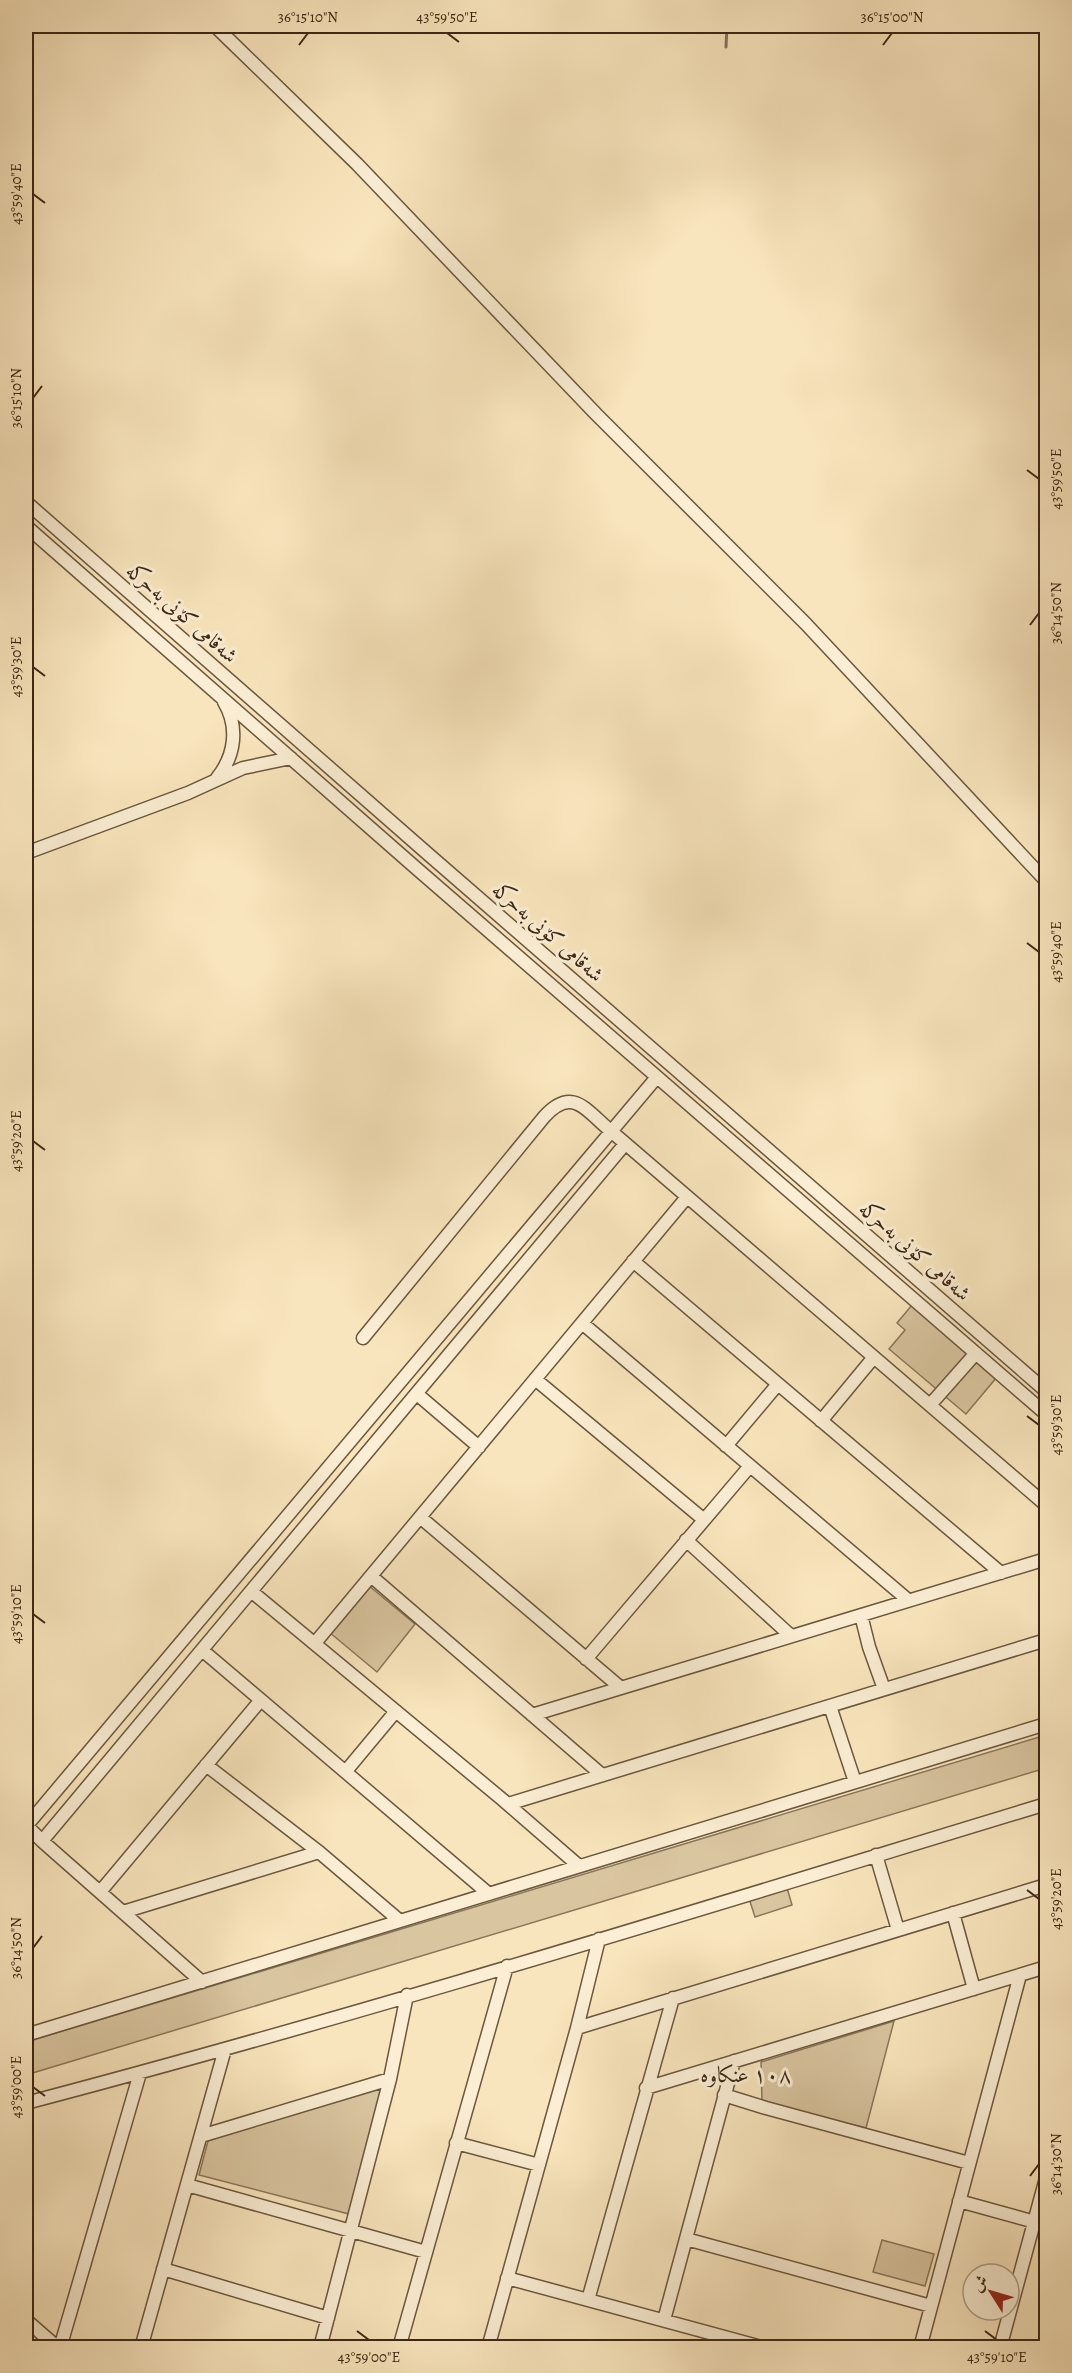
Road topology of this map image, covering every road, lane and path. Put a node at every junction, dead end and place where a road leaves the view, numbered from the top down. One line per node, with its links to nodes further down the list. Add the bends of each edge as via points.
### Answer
1 (215, 26): 8 (street, via 357,164 596,414 806,624)
2 (26, 502): 20 (street, شەقامی کۆنی بەحرکە)
3 (26, 526): 4 (street, شەقامی کۆنی بەحرکە)
4 (220, 696): 5 (street, شەقامی کۆنی بەحرکە); 6 (street, via 231,716 234,739 228,762)
5 (291, 758): 6 (street, via 251,765); 9 (street, شەقامی کۆنی بەحرکە)
6 (214, 781): 7 (street)
7 (26, 853)
8 (1047, 881)
9 (657, 1077): 10 (street); 16 (street, شەقامی کۆنی بەحرکە)
10 (612, 1132): 11 (street); 15 (street, via 570,1100 554,1106); 56 (street, via 27,1824)
11 (626, 1144): 12 (street); 21 (street)
12 (687, 1197): 13 (street); 17 (street)
13 (633, 1262): 14 (street); 19 (street)
14 (582, 1323): 18 (street); 25 (street)
15 (363, 1338)
16 (976, 1353): 22 (street); 23 (street, شەقامی کۆنی بەحرکە)
17 (874, 1357): 22 (street); 24 (street)
18 (535, 1379): 26 (street); 30 (street)
19 (778, 1384): 24 (street); 25 (street)
20 (1047, 1391)
21 (417, 1394): 26 (street); 35 (street)
22 (930, 1405): 28 (street)
23 (1047, 1414)
24 (821, 1421): 33 (street)
25 (726, 1446): 27 (street)
26 (479, 1447): 29 (street)
27 (750, 1466): 30 (street); 36 (street)
28 (1047, 1505)
29 (420, 1517): 34 (street); 42 (street)
30 (703, 1519): 31 (street)
31 (686, 1540): 38 (street); 42 (street)
32 (1047, 1559): 33 (street)
33 (1001, 1573): 36 (street)
34 (371, 1576): 40 (street); 48 (street)
35 (251, 1591): 40 (street); 41 (street)
36 (908, 1600): 37 (street)
37 (861, 1615): 38 (street); 44 (street)
38 (791, 1636): 43 (street)
39 (1047, 1640): 44 (street)
40 (315, 1643): 47 (street)
41 (202, 1650): 45 (street); 56 (street)
42 (586, 1659): 43 (street)
43 (621, 1688): 48 (street)
44 (884, 1689): 46 (street)
45 (260, 1701): 50 (street); 51 (street)
46 (830, 1706): 52 (street); 53 (street)
47 (396, 1711): 51 (street); 54 (street)
48 (532, 1715): 52 (street)
49 (1047, 1724): 53 (street)
50 (206, 1765): 57 (street); 61 (street)
51 (346, 1771): 62 (street)
52 (602, 1775): 54 (street)
53 (855, 1782): 59 (street)
54 (508, 1804): 59 (street)
55 (1047, 1804): 58 (street)
56 (42, 1841): 61 (street)
57 (319, 1851): 63 (street); 65 (street)
58 (876, 1856): 66 (street); 67 (street)
59 (579, 1866): 62 (street)
60 (1047, 1885): 64 (street)
61 (100, 1892): 63 (street)
62 (489, 1894): 65 (street)
63 (123, 1912): 71 (street)
64 (953, 1913): 66 (street); 72 (street)
65 (400, 1921): 71 (street)
66 (898, 1930): 74 (street)
67 (599, 1939): 68 (street); 75 (street)
68 (507, 1966): 73 (street); 85 (street)
69 (1047, 1967): 70 (street)
70 (1020, 1975): 72 (street); 86 (street)
71 (202, 1982): 76 (street)
72 (974, 1989): 78 (street)
73 (407, 1995): 77 (street); 80 (street)
74 (672, 1998): 75 (street); 81 (street)
75 (577, 2028): 87 (street)
76 (26, 2035)
77 (225, 2049): 79 (street); 84 (street)
78 (734, 2061): 81 (street); 82 (street)
79 (140, 2073): 83 (street); 102 (street)
80 (390, 2079): 84 (street); 92 (street)
81 (646, 2088): 97 (street)
82 (724, 2095): 86 (street); 93 (street)
83 (26, 2103)
84 (201, 2136): 89 (street)
85 (456, 2143): 87 (street); 94 (street)
86 (969, 2163): 90 (street)
87 (539, 2165): 96 (street)
88 (1047, 2178): 91 (street)
89 (187, 2185): 92 (street); 95 (street)
90 (959, 2201): 91 (street); 98 (street)
91 (1035, 2222): 109 (street)
92 (349, 2231): 94 (street); 99 (street)
93 (686, 2239): 98 (street); 101 (street)
94 (426, 2252): 105 (street)
95 (164, 2269): 99 (street); 103 (street)
96 (507, 2278): 97 (street); 106 (street)
97 (588, 2300): 101 (street)
98 (931, 2306): 108 (street)
99 (328, 2318): 104 (street)
100 (26, 2320): 102 (street)
101 (664, 2320): 107 (street)
102 (59, 2348)
103 (141, 2348)
104 (320, 2348)
105 (399, 2348)
106 (488, 2348)
107 (765, 2348)
108 (920, 2348)
109 (1000, 2348)

